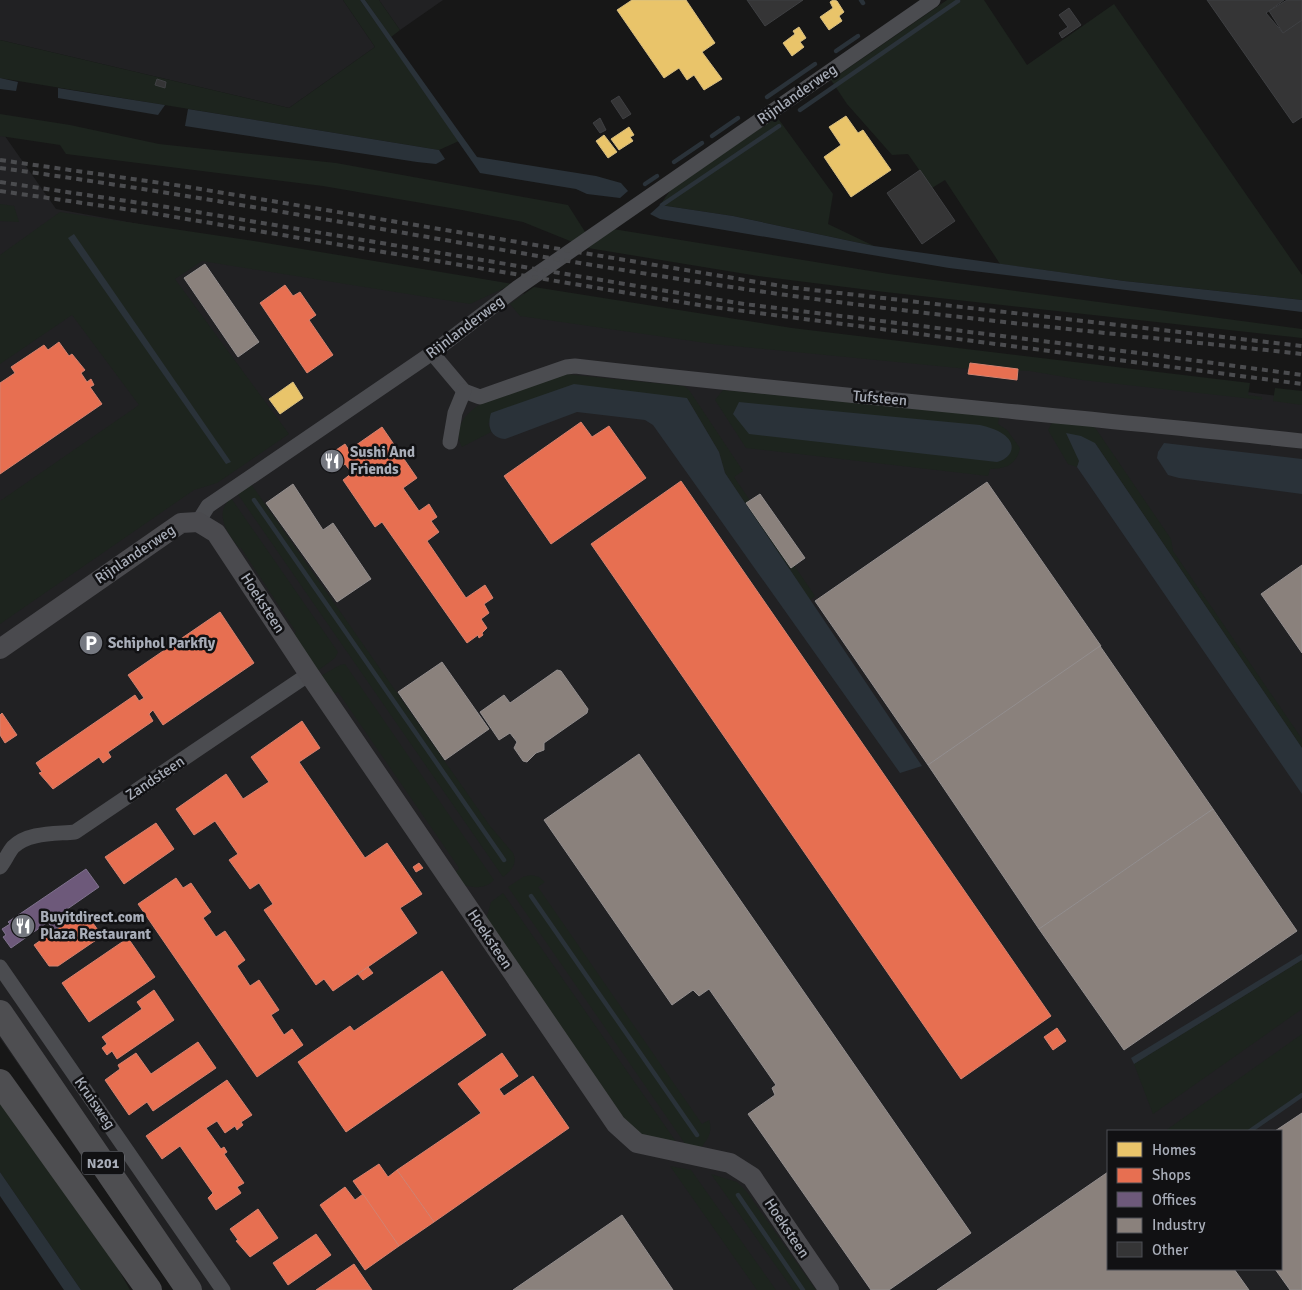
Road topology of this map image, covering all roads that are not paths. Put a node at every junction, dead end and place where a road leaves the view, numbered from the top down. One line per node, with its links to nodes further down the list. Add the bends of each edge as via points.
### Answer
1 (933, 0): 2 (street, Rijnlanderweg, via 512,292)
2 (432, 353): 3 (street); 6 (street, Rijnlanderweg, via 208,506)
3 (464, 390): 4 (street, Tufsteen, via 480,396 575,366); 5 (street, via 455,412)
4 (1302, 441)
5 (450, 442)
6 (198, 522): 7 (street, Rijnlanderweg, via 181,523); 8 (street, Hoeksteen, via 216,533)
7 (0, 649)
8 (309, 674): 9 (street, Zandsteen, via 74,832 32,837 14,847); 16 (street, Hoeksteen, via 616,1124 637,1143 730,1163 752,1177)
9 (0, 868)
10 (0, 967): 15 (street, Kruisweg)
11 (0, 1013): 14 (highway, Kruisweg / N201)
12 (0, 1082): 13 (highway, N201)
13 (149, 1290)
14 (189, 1290)
15 (223, 1290)
16 (829, 1290)

